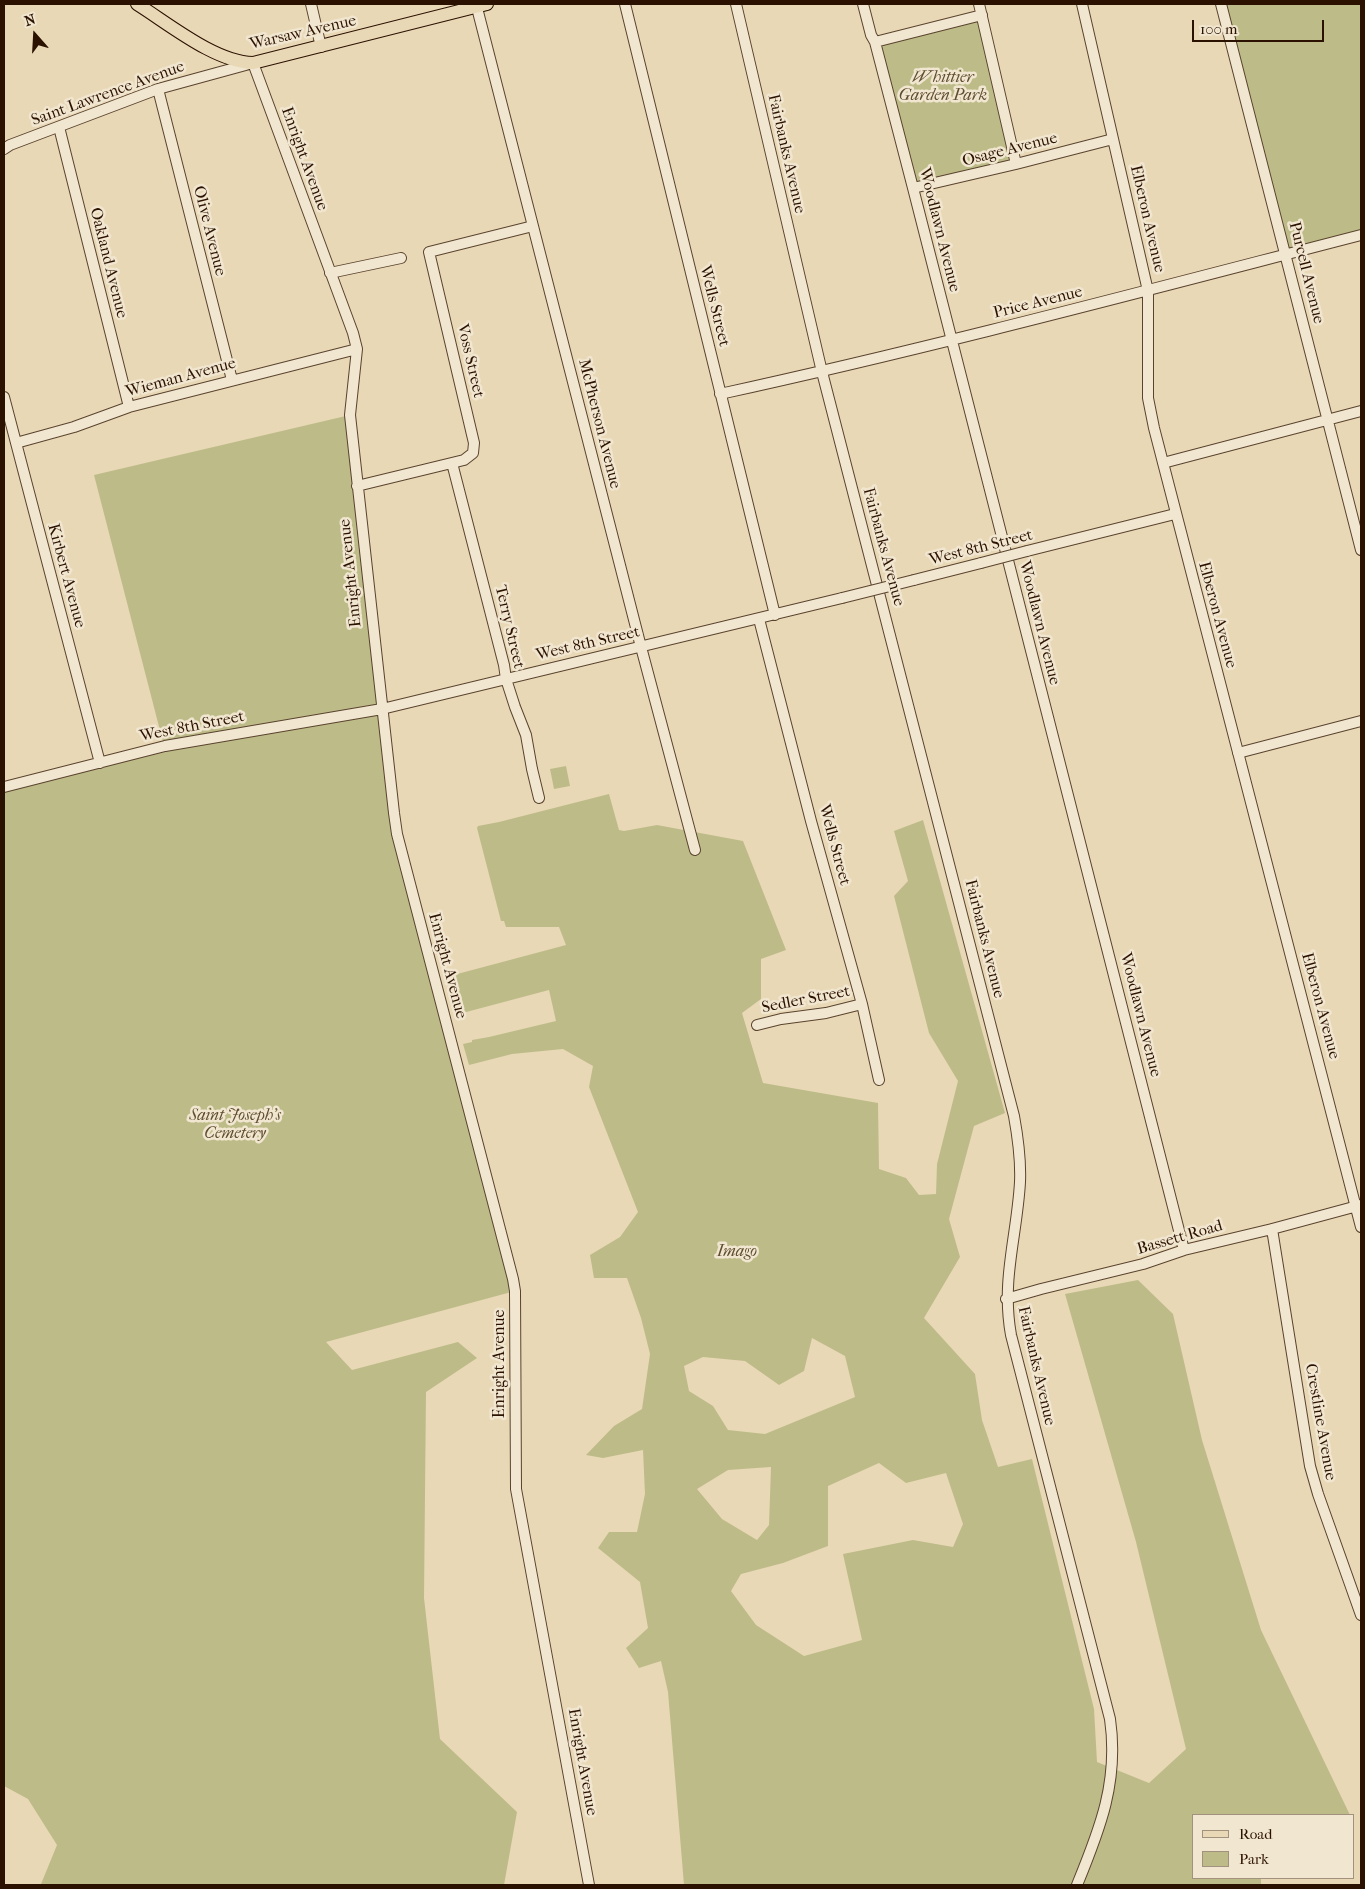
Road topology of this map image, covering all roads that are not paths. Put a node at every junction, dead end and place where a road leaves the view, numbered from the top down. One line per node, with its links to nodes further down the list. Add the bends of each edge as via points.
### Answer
1 (137, 4): 13 (main road, Warsaw Avenue, via 208,49 236,61)
2 (311, 4): 12 (street)
3 (624, 4): 30 (street, Wells Street)
4 (736, 4): 28 (street, Fairbanks Avenue)
5 (863, 4): 11 (street, Woodlawn Avenue)
6 (979, 4): 10 (street)
7 (1082, 4): 16 (street, Elberon Avenue)
8 (1220, 4): 22 (street, Purcell Avenue)
9 (480, 5): 12 (main road, Warsaw Avenue); 20 (street, McPherson Avenue)
10 (982, 15): 11 (street); 18 (street)
11 (875, 42): 19 (street, Woodlawn Avenue)
12 (322, 47): 13 (main road, Warsaw Avenue)
13 (253, 63): 14 (street, Saint Lawrence Avenue); 24 (street, Enright Avenue)
14 (158, 89): 15 (street, Saint Lawrence Avenue); 29 (street, Olive Avenue)
15 (59, 127): 17 (street, Saint Lawrence Avenue); 32 (street, Oakland Avenue)
16 (1113, 139): 18 (street, Osage Avenue); 25 (street, Elberon Avenue)
17 (4, 150)
18 (1016, 164): 19 (street, Osage Avenue)
19 (913, 188): 26 (street, Woodlawn Avenue)
20 (533, 226): 36 (street, Voss Street, via 429,252 474,443 470,457); 43 (street, McPherson Avenue)
21 (1361, 235): 22 (street, Price Avenue)
22 (1286, 255): 25 (street, Price Avenue); 34 (street, Purcell Avenue)
23 (401, 258): 24 (street)
24 (330, 273): 27 (street, Enright Avenue)
25 (1148, 291): 26 (street, Price Avenue); 37 (street, Elberon Avenue, via 1148,398)
26 (951, 340): 28 (street, Price Avenue); 58 (street, Woodlawn Avenue)
27 (356, 349): 29 (street, Wieman Avenue); 38 (street, Enright Avenue, via 350,415)
28 (822, 372): 30 (street, Price Avenue); 59 (street, Fairbanks Avenue, via 1014,1116 1020,1181)
29 (232, 380): 32 (street, Wieman Avenue)
30 (720, 394): 41 (street, Wells Street)
31 (4, 397): 35 (street, Kirbert Avenue)
32 (128, 407): 35 (street, Wieman Avenue, via 74,427)
33 (1361, 411): 34 (street)
34 (1328, 420): 37 (street); 40 (street, Purcell Avenue)
35 (16, 443): 48 (street, Kirbert Avenue)
36 (452, 463): 38 (street); 44 (street, Terry Street)
37 (1163, 463): 39 (street, Elberon Avenue)
38 (357, 486): 45 (street, Enright Avenue)
39 (1175, 514): 41 (street, West 8th Street, bridge); 47 (street, Elberon Avenue)
40 (1361, 550)
41 (775, 615): 42 (street, West 8th Street)
42 (759, 619): 43 (street, West 8th Street); 52 (street, Wells Street)
43 (641, 647): 44 (street, West 8th Street); 51 (street, McPherson Avenue)
44 (506, 679): 45 (street, West 8th Street); 50 (street, Terry Street, via 526,735)
45 (382, 709): 48 (street, West 8th Street, via 164,746); 61 (street, Enright Avenue, via 397,834 513,1279 516,1489)
46 (1361, 721): 47 (street)
47 (1238, 753): 55 (street, Elberon Avenue)
48 (100, 763): 49 (street, West 8th Street)
49 (4, 787)
50 (539, 798)
51 (695, 850)
52 (862, 1004): 53 (street, Sedler Street); 54 (street, Wells Street)
53 (757, 1025)
54 (879, 1080)
55 (1359, 1206): 56 (street, Elberon Avenue); 57 (street, Bassett Road)
56 (1361, 1227)
57 (1272, 1229): 58 (street, Bassett Road); 60 (street, Crestline Avenue, via 1310,1466)
58 (1184, 1250): 59 (street, Bassett Road, via 1143,1264)
59 (1006, 1299): 62 (street, Fairbanks Avenue, via 1011,1335 1112,1735 1108,1798)
60 (1361, 1615)
61 (589, 1885)
62 (1076, 1885)

